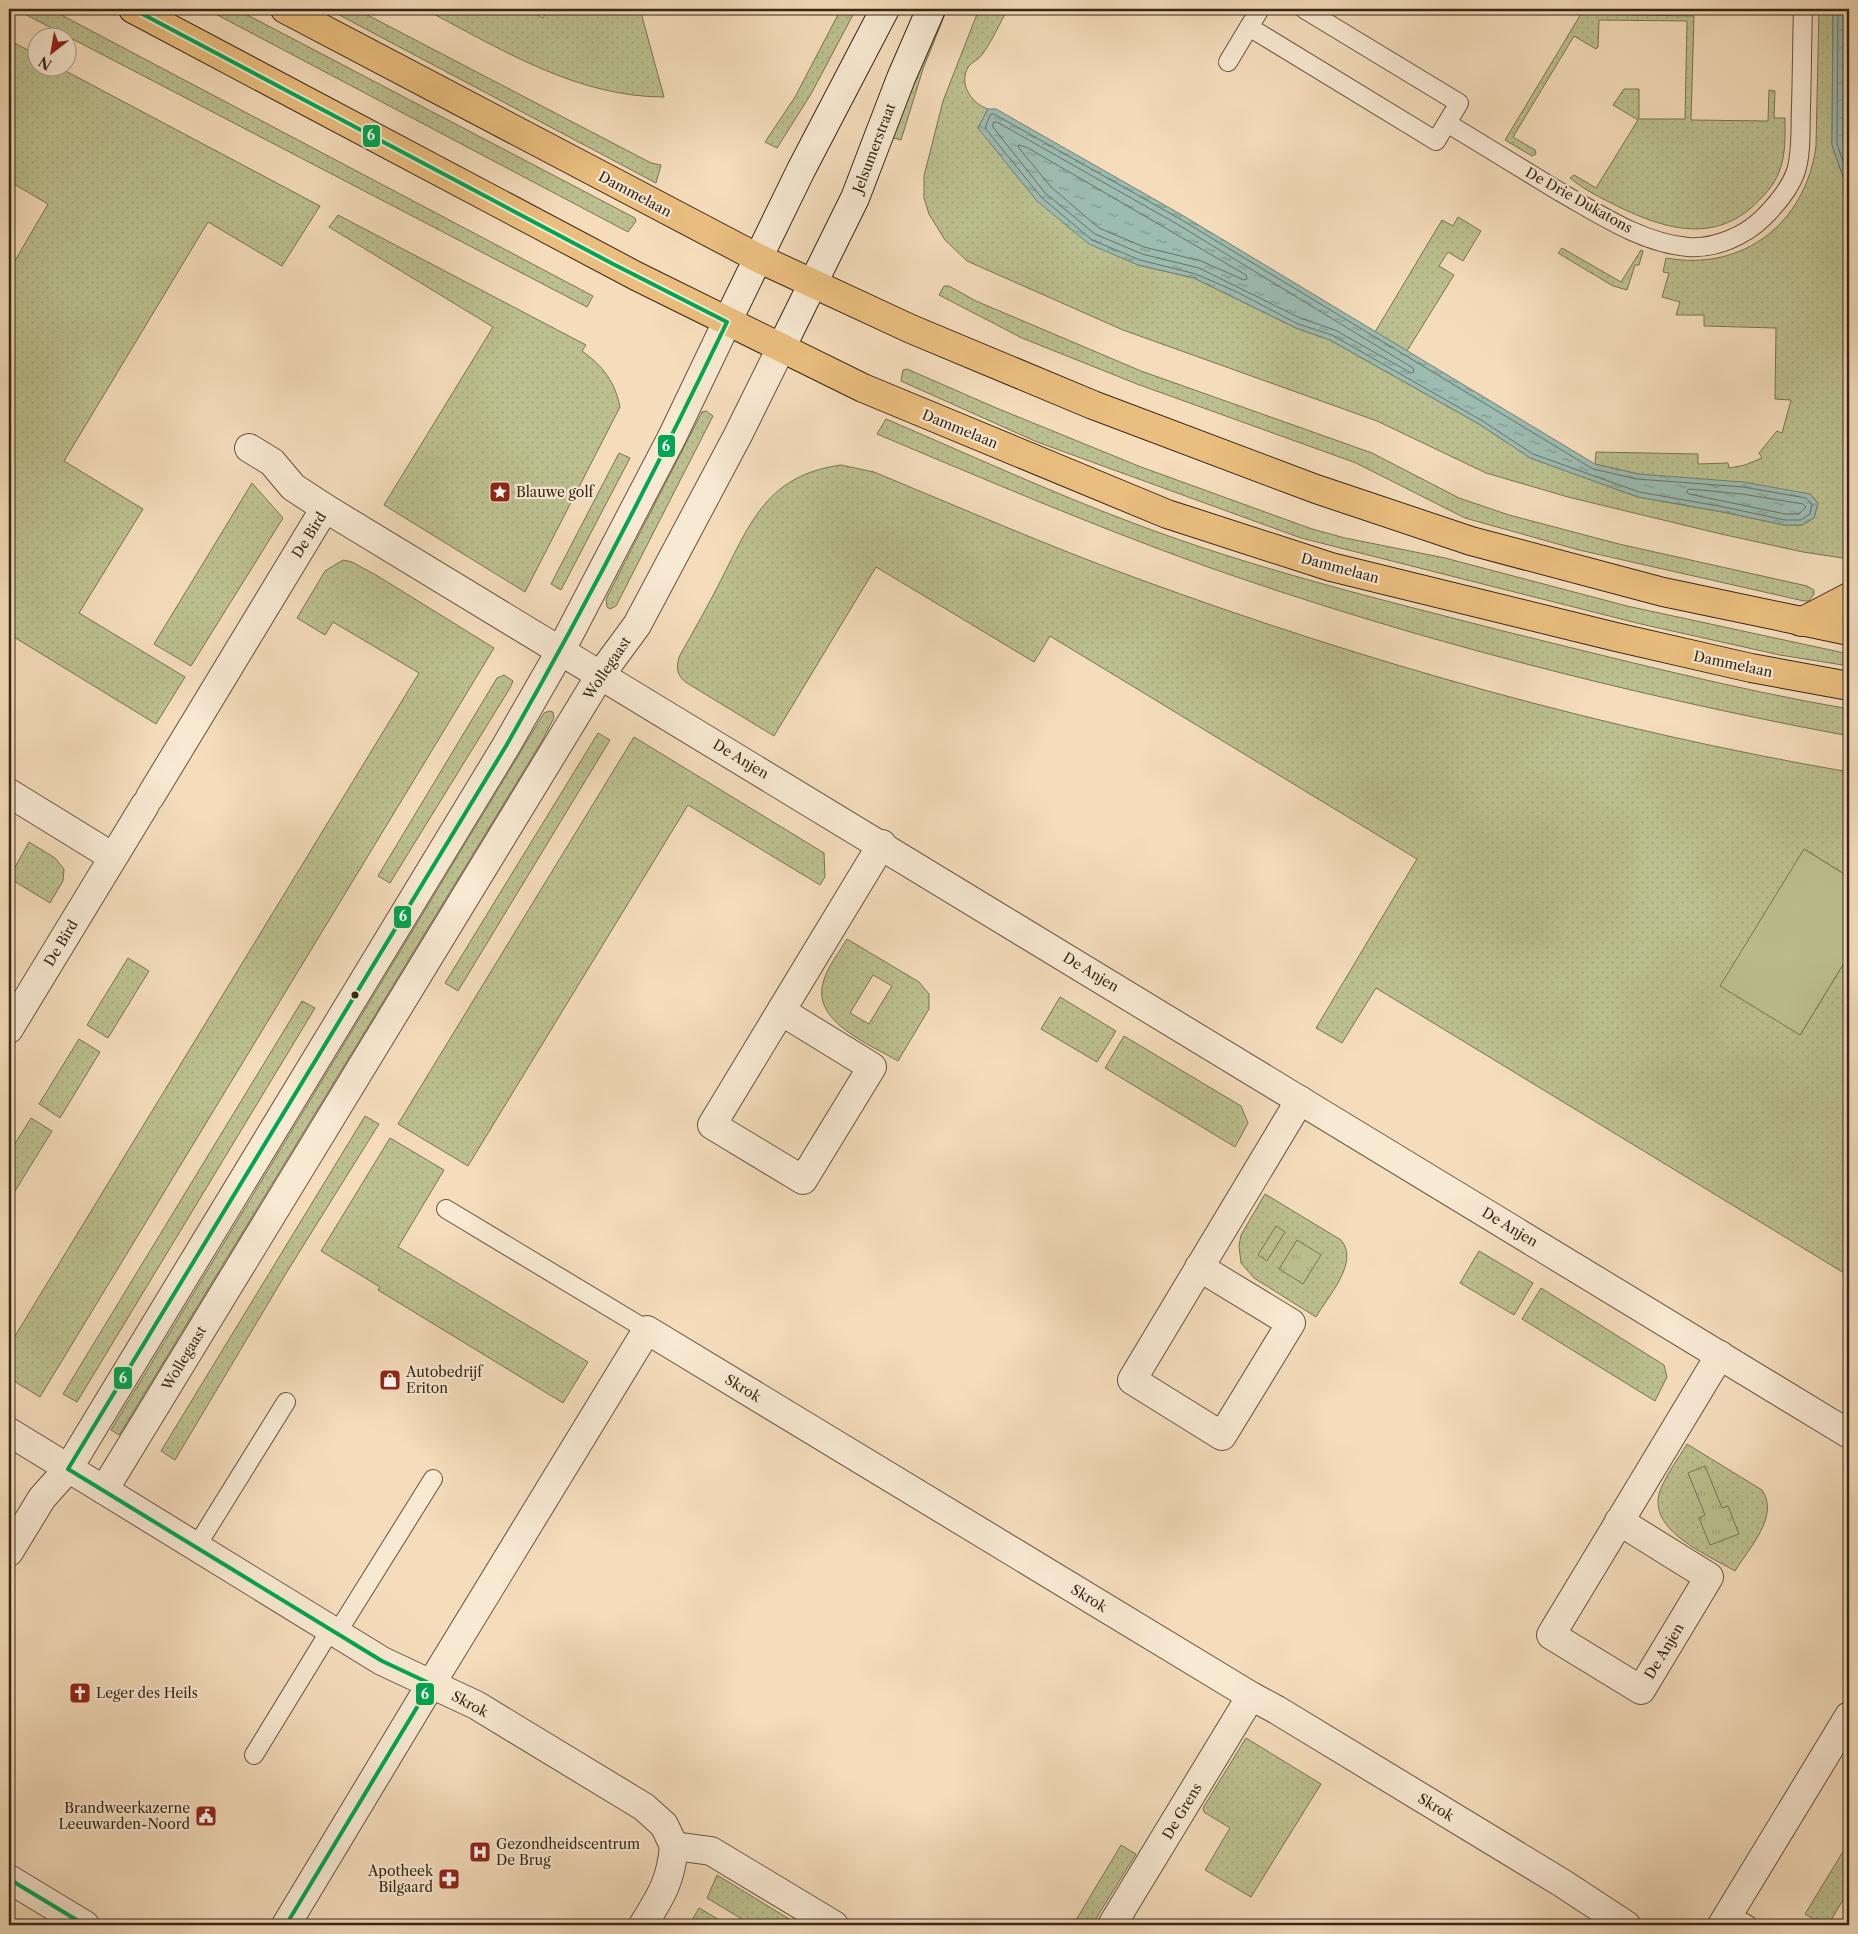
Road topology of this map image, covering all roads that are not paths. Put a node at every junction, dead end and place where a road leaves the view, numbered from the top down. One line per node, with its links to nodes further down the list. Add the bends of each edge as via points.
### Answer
1 (133, 9): 13 (main road, Dammelaan)
2 (285, 9): 11 (main road, Dammelaan)
3 (885, 9): 11 (street)
4 (931, 9): 12 (street, Jelsumerstraat, via 855,198)
5 (1260, 9): 8 (lane)
6 (1304, 9): 10 (lane, via 1459,103)
7 (1803, 9): 10 (lane, De Drie Dukatons, via 1800,147 1796,170 1789,187 1775,206 1757,224 1729,240 1689,247 1658,240 1628,228)
8 (1249, 27): 9 (lane); 10 (lane, via 1436,141)
9 (1228, 62)
10 (1447, 123)
11 (758, 258): 12 (main road, Dammelaan); 13 (street)
12 (812, 284): 14 (street, Jelsumerstraat); 18 (main road, Dammelaan, via 911,330 1093,405 1316,489 1471,541 1663,592)
13 (727, 322): 14 (main road, Dammelaan); 20 (street, via 672,437)
14 (781, 348): 21 (street, Wollegaast, via 637,625); 22 (main road, Dammelaan, via 880,396 1159,510 1331,567 1635,642)
15 (249, 448): 16 (street, via 272,462 293,487)
16 (326, 508): 20 (street, De Bird); 25 (street, De Bird)
17 (1849, 597): 18 (main road)
18 (1802, 622): 19 (main road, Dammelaan)
19 (1849, 631)
20 (561, 650): 21 (street, De Bird); 36 (street)
21 (601, 674): 24 (street, De Anjen); 38 (street, Wollegaast)
22 (1849, 686)
23 (9, 793): 25 (street)
24 (882, 844): 26 (street); 28 (street, De Anjen)
25 (113, 857): 27 (street, De Bird)
26 (781, 1011): 26 (street, via 712,1124 803,1180 872,1067)
27 (9, 1028)
28 (1300, 1100): 30 (street); 32 (street, De Anjen)
29 (446, 1208): 31 (lane)
30 (1199, 1268): 30 (street, via 1132,1380 1222,1436 1291,1322)
31 (647, 1330): 43 (street); 44 (street, Skrok)
32 (1720, 1355): 35 (street, De Anjen); 39 (street, De Anjen)
33 (286, 1402): 40 (lane)
34 (9, 1432): 36 (street, Skrok)
35 (1849, 1434)
36 (68, 1468): 38 (street, Skrok); 41 (street, via 42,1498)
37 (433, 1479): 42 (lane)
38 (104, 1490): 40 (street, Skrok)
39 (1618, 1521): 39 (street, De Anjen, via 1551,1635 1641,1690 1709,1577)
40 (196, 1547): 42 (street, Skrok)
41 (9, 1552)
42 (334, 1631): 43 (street, Skrok, via 382,1661); 46 (lane)
43 (431, 1684): 47 (street, Skrok, via 476,1705 644,1807 664,1825); 52 (street)
44 (1251, 1696): 49 (street, Skrok, via 1470,1827); 55 (street, De Grens)
45 (1849, 1716): 50 (street)
46 (254, 1755)
47 (674, 1846): 53 (street, via 672,1870); 54 (street, via 712,1851)
48 (9, 1879): 51 (street)
49 (1595, 1917): 56 (street)
50 (1733, 1921)
51 (85, 1925)
52 (286, 1925)
53 (643, 1925)
54 (834, 1925)
55 (1112, 1925)
56 (1626, 1925)

